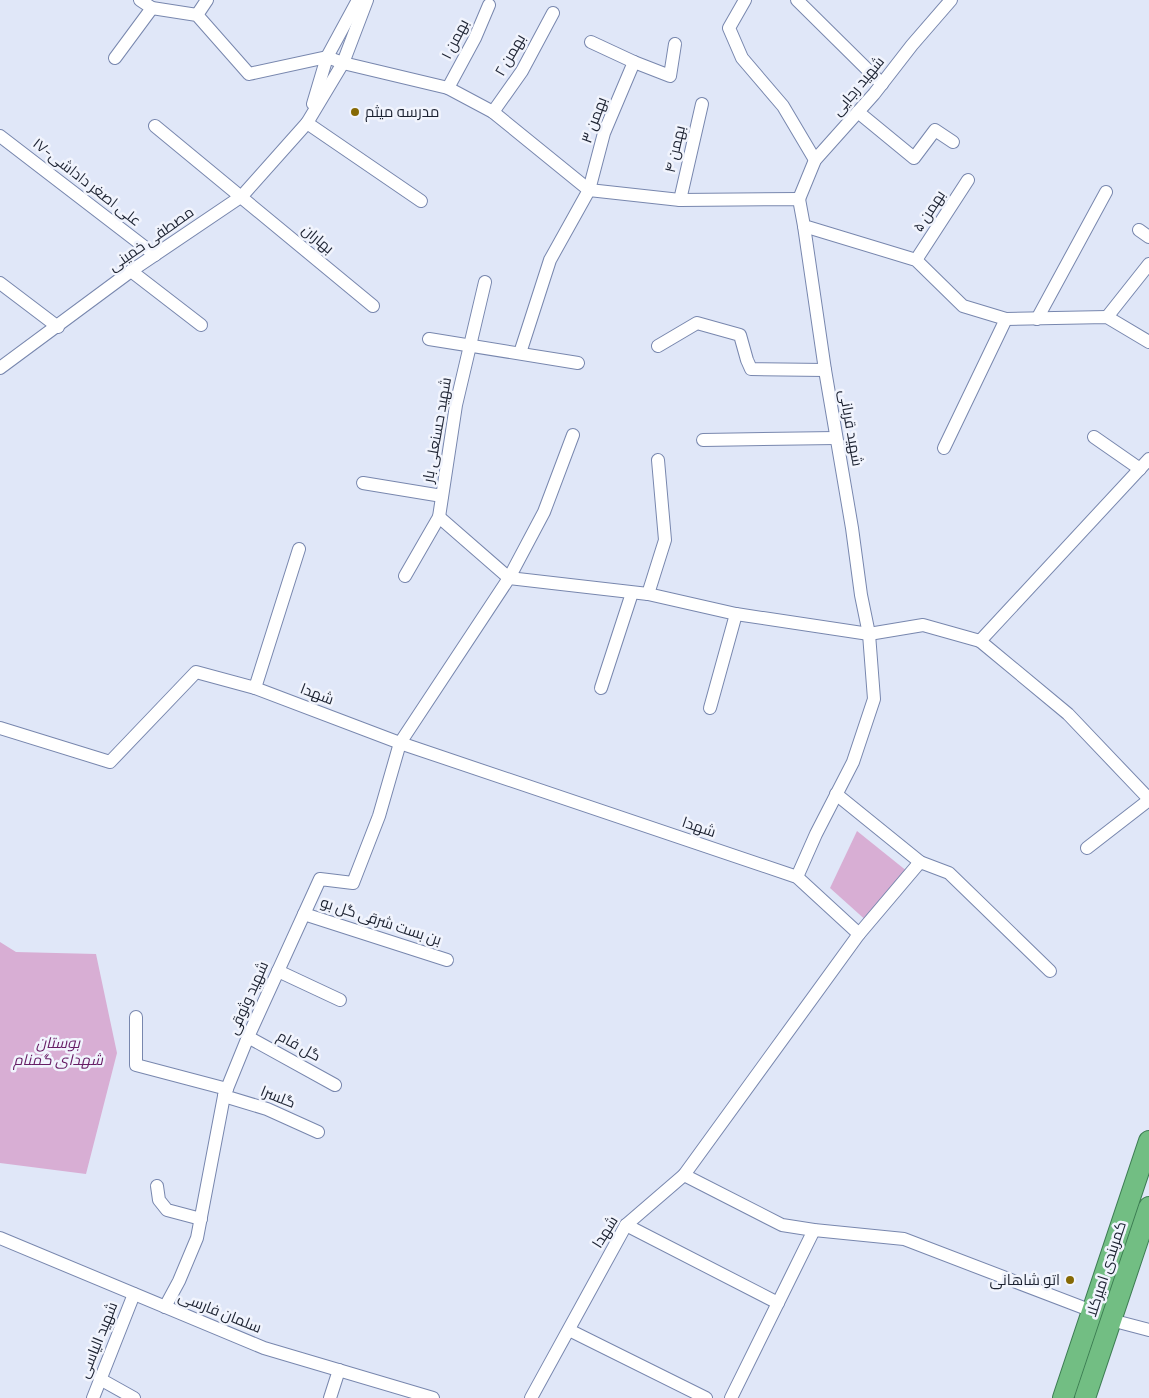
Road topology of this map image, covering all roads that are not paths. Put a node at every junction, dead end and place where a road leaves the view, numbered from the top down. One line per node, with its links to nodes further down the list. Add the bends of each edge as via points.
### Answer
1 (207, 0): 10 (street)
2 (358, 0): 13 (street, مصطفی خمینی)
3 (367, 0): 16 (street, مصطفی خمینی)
4 (745, 0): 26 (street, via 729,28 742,58 783,106)
5 (798, 0): 17 (street)
6 (951, 0): 17 (street, شهید رجایی)
7 (145, 2): 10 (street); 14 (street)
8 (489, 5): 18 (street, بهمن ۱)
9 (553, 13): 20 (street, بهمن ۲, via 522,71)
10 (197, 15): 13 (street, via 249,74)
11 (592, 42): 15 (street)
12 (675, 44): 15 (street, via 670,76)
13 (327, 56): 16 (street); 22 (street, مصطفی خمینی)
14 (115, 58)
15 (634, 62): 28 (street, بهمن ۳, via 604,133)
16 (343, 63): 18 (street); 22 (street, مصطفی خمینی)
17 (882, 84): 21 (street, شهید رجایی)
18 (448, 88): 20 (street)
19 (702, 104): 32 (street, بهمن ۴)
20 (493, 112): 28 (street)
21 (858, 112): 25 (street, via 914,158 935,130); 26 (street, شهید رجایی)
22 (307, 123): 30 (street, مصطفی خمینی); 33 (street)
23 (155, 126): 30 (street, بهاران)
24 (0, 136): 35 (street, علی اصغر داداشی-۱۷)
25 (953, 142)
26 (815, 160): 31 (street, شهید رجایی)
27 (968, 180): 36 (street, بهمن ۵)
28 (589, 190): 32 (street); 51 (street, بهمن ۳, via 550,260)
29 (1106, 192): 44 (street)
30 (242, 196): 35 (street, مصطفی خمینی); 41 (street, بهاران)
31 (799, 199): 32 (street); 34 (street, شهید قربانی)
32 (680, 200)
33 (421, 201)
34 (804, 226): 36 (street); 54 (street, شهید قربانی)
35 (154, 255): 38 (street, مصطفی خمینی)
36 (916, 260): 43 (street, via 963,306)
37 (1149, 264): 42 (street)
38 (131, 271): 45 (street); 46 (street, مصطفی خمینی)
39 (485, 282): 49 (street, شهید حسنعلی بار)
40 (0, 283): 46 (street)
41 (373, 306)
42 (1107, 317): 44 (street); 48 (street)
43 (1006, 319): 44 (street); 59 (street)
44 (1037, 319)
45 (201, 325)
46 (58, 326): 53 (street, مصطفی خمینی)
47 (429, 339): 49 (street)
48 (1149, 342)
49 (470, 345): 51 (street); 63 (street, شهید حسنعلی بار, via 456,405)
50 (658, 346): 54 (street, via 697,323 740,335 751,369)
51 (520, 353): 52 (street)
52 (578, 363)
53 (0, 368)
54 (825, 370): 57 (street, شهید قربانی)
55 (573, 435): 67 (street, via 544,512)
56 (1094, 437): 61 (street)
57 (836, 438): 58 (street); 71 (street, شهید قربانی)
58 (703, 440)
59 (944, 448)
60 (658, 460): 69 (street, via 664,540)
61 (1144, 464): 72 (street)
62 (363, 482): 63 (street)
63 (442, 496): 64 (street, شهید حسنعلی بار)
64 (439, 517): 66 (street, شهید حسنعلی بار); 67 (street)
65 (299, 549): 73 (street)
66 (405, 576)
67 (509, 578): 68 (street); 77 (street)
68 (632, 593): 69 (street); 74 (street)
69 (648, 594): 70 (street)
70 (736, 614): 71 (street); 75 (street)
71 (869, 634): 72 (street, via 923,625); 78 (street, شهید قربانی, via 874,699 853,762)
72 (980, 641): 79 (street, via 1068,714)
73 (255, 688): 76 (street, شهدا, via 196,672 110,762); 77 (street, شهدا)
74 (601, 688)
75 (710, 708)
76 (0, 728)
77 (400, 743): 82 (street, شهدا); 83 (street, شهید وثوقی, via 379,816 353,883 320,879)
78 (836, 794): 81 (street); 82 (street, شهید قربانی)
79 (1149, 799): 80 (street)
80 (1087, 848)
81 (920, 862): 84 (street); 87 (street, via 950,873)
82 (796, 877): 84 (street, شهدا)
83 (304, 914): 85 (street, بن بست شرقی گل بو); 86 (street, شهید وثوقی)
84 (859, 934): 95 (street, شهدا)
85 (447, 960)
86 (278, 971): 88 (street); 90 (street, شهید وثوقی)
87 (1050, 971)
88 (340, 1000)
89 (136, 1017): 92 (street, گلسرا, via 136,1065)
90 (248, 1037): 91 (street, گل فام); 92 (street, شهید وثوقی)
91 (335, 1084)
92 (225, 1092): 93 (street, گلسرا); 98 (street, شهید وثوقی)
93 (318, 1132)
94 (1149, 1141): 105 (highway, کمربندی امیرکلا)
95 (684, 1176): 99 (street, شهدا); 100 (street, via 782,1225)
96 (157, 1186): 98 (street, via 158,1200 167,1210)
97 (1149, 1207): 106 (highway, کمربندی امیرکلا)
98 (201, 1219): 104 (street, شهید وثوقی, via 197,1238)
99 (626, 1225): 103 (street); 107 (street, شهدا)
100 (814, 1230): 103 (street); 105 (street, via 904,1239)
101 (0, 1238): 102 (street, سلمان فارسی)
102 (134, 1294): 104 (street, سلمان فارسی); 110 (street, شهید الیاسی)
103 (778, 1303): 117 (street)
104 (165, 1307): 109 (street, سلمان فارسی, via 264,1348)
105 (1092, 1310): 118 (highway, کمربندی امیرکلا)
106 (1111, 1320): 108 (street); 119 (highway, کمربندی امیرکلا)
107 (569, 1330): 115 (street, شهدا); 116 (street)
108 (1149, 1330)
109 (339, 1370): 111 (street, سلمان فارسی); 114 (street)
110 (100, 1380): 112 (street, شهید الیاسی); 113 (street)
111 (428, 1397)
112 (93, 1398)
113 (134, 1398)
114 (330, 1398)
115 (531, 1398)
116 (706, 1398)
117 (731, 1398)
118 (1063, 1398)
119 (1085, 1398)

